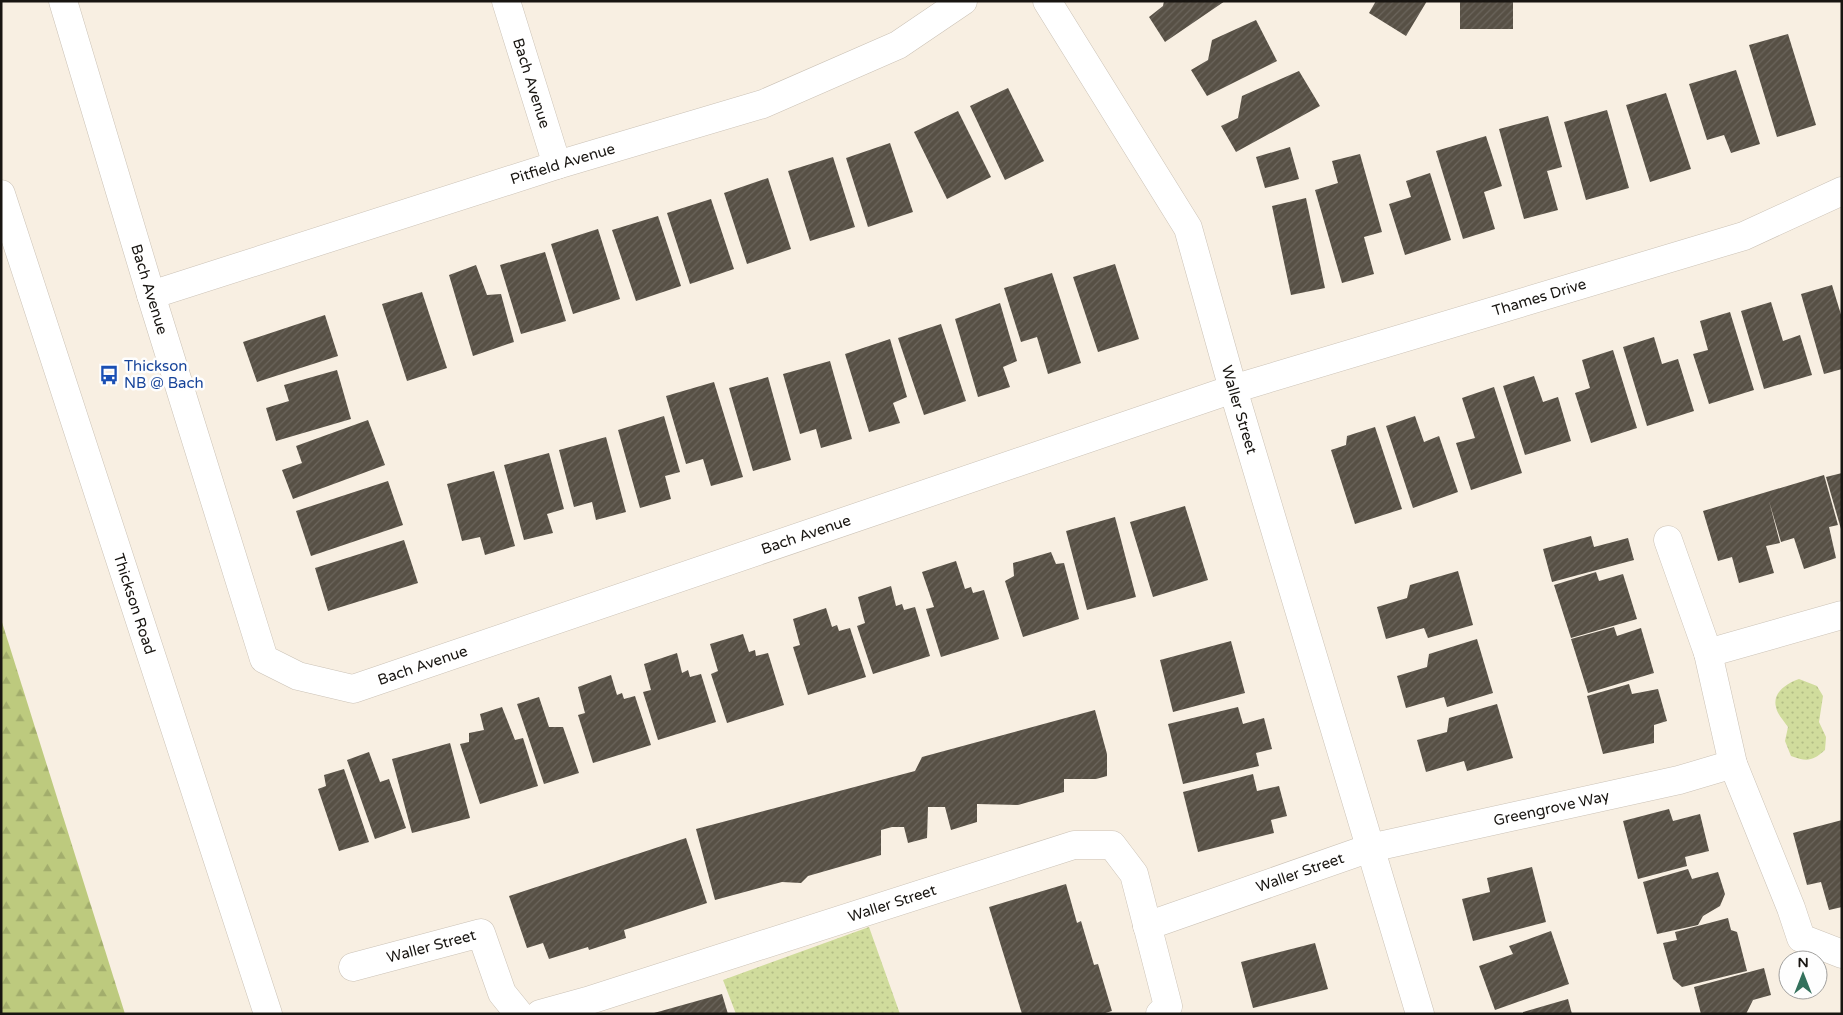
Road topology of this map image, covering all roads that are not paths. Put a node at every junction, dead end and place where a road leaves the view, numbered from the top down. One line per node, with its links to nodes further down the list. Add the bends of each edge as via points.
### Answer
1 (64, 1): 8 (street, Bach Avenue)
2 (506, 1): 5 (street, Bach Avenue)
3 (963, 1): 5 (street, Pitfield Avenue, via 898,45 763,104)
4 (1047, 1): 9 (street, Waller Street, via 1188,228)
5 (557, 165): 8 (street, Pitfield Avenue)
6 (1842, 191): 9 (street, Thames Drive, via 1744,236)
7 (1, 194): 19 (street, Thickson Road)
8 (151, 295): 9 (street, Bach Avenue, via 264,659 298,676 353,688)
9 (1233, 389): 14 (street, Waller Street)
10 (1668, 540): 12 (street)
11 (1842, 615): 12 (street)
12 (1708, 653): 13 (street)
13 (1733, 764): 14 (street, Greengrove Way, via 1679,780); 16 (street, via 1802,938)
14 (1370, 848): 15 (street, Waller Street); 23 (street, Waller Street)
15 (1147, 926): 18 (street, Waller Street, via 1134,874 1112,845 1074,845); 22 (street, Waller Street, via 1168,1006)
16 (1842, 954)
17 (353, 967): 20 (street, Waller Street, via 481,934 502,993)
18 (588, 1008): 21 (street, Waller Street)
19 (268, 1014)
20 (519, 1014)
21 (540, 1014)
22 (1160, 1014)
23 (1420, 1014)

